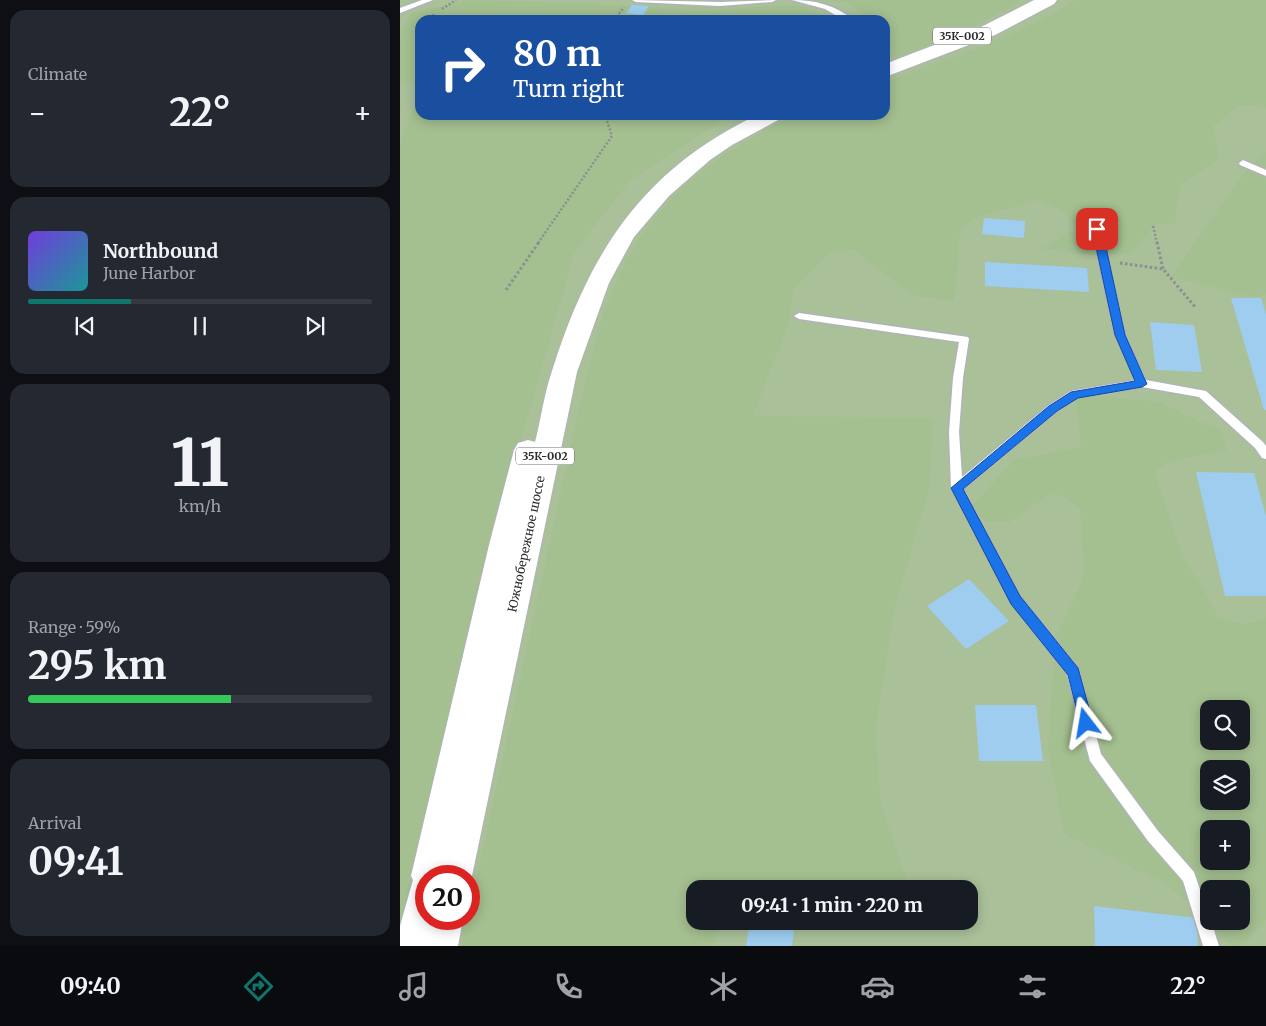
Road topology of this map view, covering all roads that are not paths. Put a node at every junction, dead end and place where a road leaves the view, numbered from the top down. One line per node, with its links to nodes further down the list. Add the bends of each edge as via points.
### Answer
1 (429, 0): 7 (lane)
2 (636, 0): 3 (lane, via 720,4)
3 (772, 0)
4 (796, 0): 8 (lane, via 827,7)
5 (1037, 0): 9 (highway, 35К-002, via 957,38)
6 (1048, 0): 10 (highway, 35К-002, via 988,31)
7 (400, 11)
8 (841, 15)
9 (890, 63)
10 (890, 69)
11 (744, 120): 20 (highway, Южнобережное шоссе / 35К-002, via 700,145 659,176 624,212 595,252 575,293 550,367 503,545)
12 (763, 120): 21 (highway, Южнобережное шоссе / 35К-002, via 714,146 672,180 639,216 611,255 592,297 564,372)
13 (1244, 163): 14 (lane)
14 (1266, 173)
15 (1093, 213): 17 (lane, via 1120,335)
16 (799, 316): 19 (lane, via 964,339 954,432)
17 (1142, 384): 18 (lane, via 1202,394 1259,445); 19 (lane, via 1075,394 1053,408)
18 (1266, 456)
19 (957, 488): 26 (lane, via 1016,600 1074,672 1095,758 1153,836 1190,877)
20 (431, 865)
21 (456, 865)
22 (417, 930): 24 (highway)
23 (443, 930): 25 (highway)
24 (414, 946)
25 (439, 946)
26 (1211, 946)

